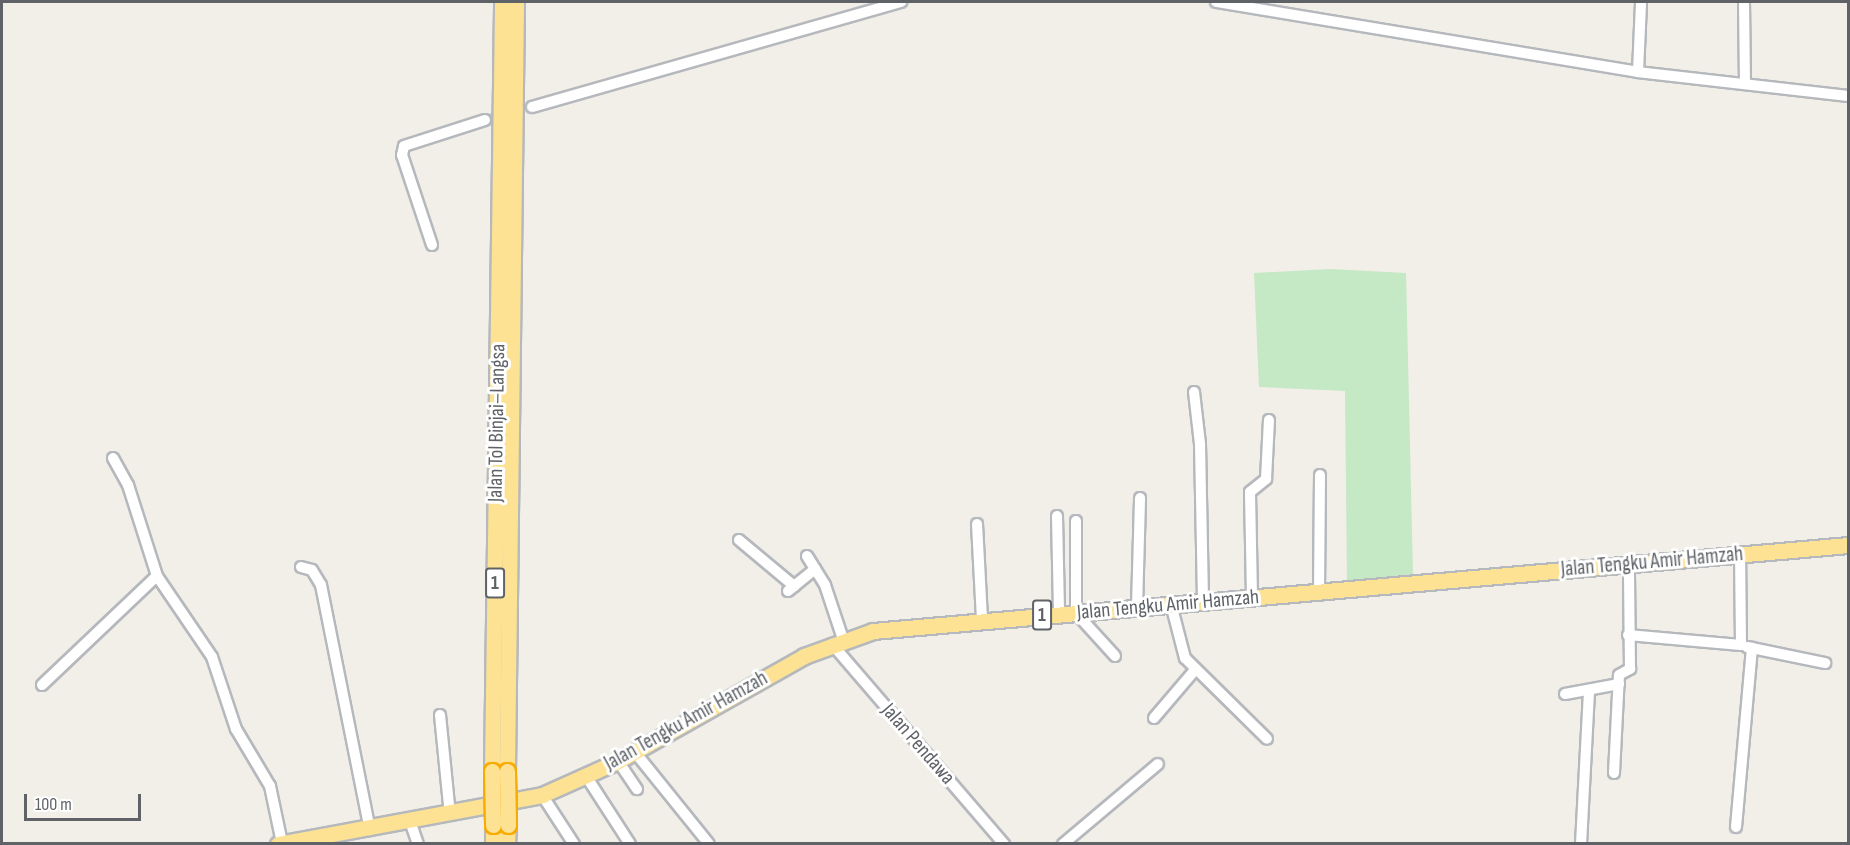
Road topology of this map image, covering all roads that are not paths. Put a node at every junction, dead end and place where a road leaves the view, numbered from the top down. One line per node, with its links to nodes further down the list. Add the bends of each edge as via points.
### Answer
1 (502, 2): 13 (highway, Jalan Tol Binjai–Langsa / 1)
2 (516, 2): 13 (highway, Jalan Tol Binjai–Langsa / 1)
3 (901, 2): 10 (street)
4 (1216, 2): 7 (street)
5 (1641, 2): 7 (street)
6 (1744, 2): 8 (street)
7 (1638, 72): 8 (street)
8 (1745, 84): 9 (street)
9 (1848, 96)
10 (532, 107)
11 (485, 120): 12 (street, via 404,146 402,155)
12 (432, 245)
13 (505, 355): 60 (highway, Jalan Tol Binjai–Langsa / 1, bridge)
14 (1194, 392): 32 (street, via 1200,444)
15 (1269, 420): 31 (street, via 1266,479 1250,492)
16 (113, 458): 29 (street, via 128,485)
17 (1320, 475): 30 (street)
18 (1140, 498): 34 (street)
19 (1057, 516): 36 (street)
20 (1076, 521): 35 (street)
21 (977, 524): 37 (street)
22 (739, 540): 28 (street, via 791,588)
23 (1848, 545): 24 (highway, Jalan Tengku Amir Hamzah / 1)
24 (1740, 555): 26 (highway, Jalan Tengku Amir Hamzah / 1); 40 (street)
25 (807, 556): 28 (street, Jalan Pendawa)
26 (1629, 565): 30 (highway, Jalan Tengku Amir Hamzah / 1); 38 (street)
27 (301, 567): 62 (street, via 312,570 321,585)
28 (815, 569): 39 (street, Jalan Pendawa)
29 (157, 576): 45 (street); 64 (street, via 212,657 236,729 270,786)
30 (1319, 591): 31 (highway, Jalan Tengku Amir Hamzah / 1)
31 (1252, 597): 32 (highway, Jalan Tengku Amir Hamzah / 1)
32 (1203, 601): 33 (highway, Jalan Tengku Amir Hamzah / 1)
33 (1171, 604): 34 (highway, Jalan Tengku Amir Hamzah / 1); 43 (street, via 1182,653)
34 (1137, 607): 35 (highway, Jalan Tengku Amir Hamzah / 1)
35 (1076, 613): 36 (highway, Jalan Tengku Amir Hamzah / 1); 41 (street)
36 (1059, 614): 37 (highway, Jalan Tengku Amir Hamzah / 1)
37 (981, 620): 39 (highway, Jalan Tengku Amir Hamzah / 1, via 884,629)
38 (1628, 636): 40 (street); 44 (street, via 1630,669 1620,672)
39 (837, 641): 51 (highway, Jalan Tengku Amir Hamzah / 1); 71 (street, Jalan Pendawa)
40 (1746, 647): 42 (street); 61 (street)
41 (1115, 657)
42 (1825, 663)
43 (1194, 670): 49 (street); 50 (street)
44 (1619, 684): 46 (street); 54 (street)
45 (42, 685)
46 (1588, 692): 47 (street); 73 (street)
47 (1565, 694)
48 (440, 715): 58 (street)
49 (1154, 718)
50 (1267, 739)
51 (634, 751): 52 (highway, Jalan Tengku Amir Hamzah / 1); 70 (street)
52 (618, 761): 55 (highway, Jalan Tengku Amir Hamzah / 1); 56 (street)
53 (1158, 764): 72 (street)
54 (1614, 773)
55 (586, 776): 57 (highway, Jalan Tengku Amir Hamzah / 1); 69 (street)
56 (637, 789)
57 (542, 795): 58 (highway, Jalan Tengku Amir Hamzah / 1); 68 (street)
58 (450, 815): 59 (highway, Jalan Tengku Amir Hamzah / 1)
59 (410, 821): 62 (highway, Jalan Tengku Amir Hamzah / 1); 65 (street)
60 (501, 825): 66 (highway, Jalan Tol Binjai–Langsa / 1); 67 (highway, Jalan Tol Binjai–Langsa / 1)
61 (1736, 827)
62 (370, 830): 63 (highway, Jalan Tengku Amir Hamzah / 1)
63 (334, 839): 64 (highway, Jalan Tengku Amir Hamzah / 1)
64 (280, 843)
65 (418, 843)
66 (493, 843)
67 (507, 843)
68 (574, 843)
69 (630, 843)
70 (709, 843)
71 (1004, 843)
72 (1063, 843)
73 (1581, 843)

